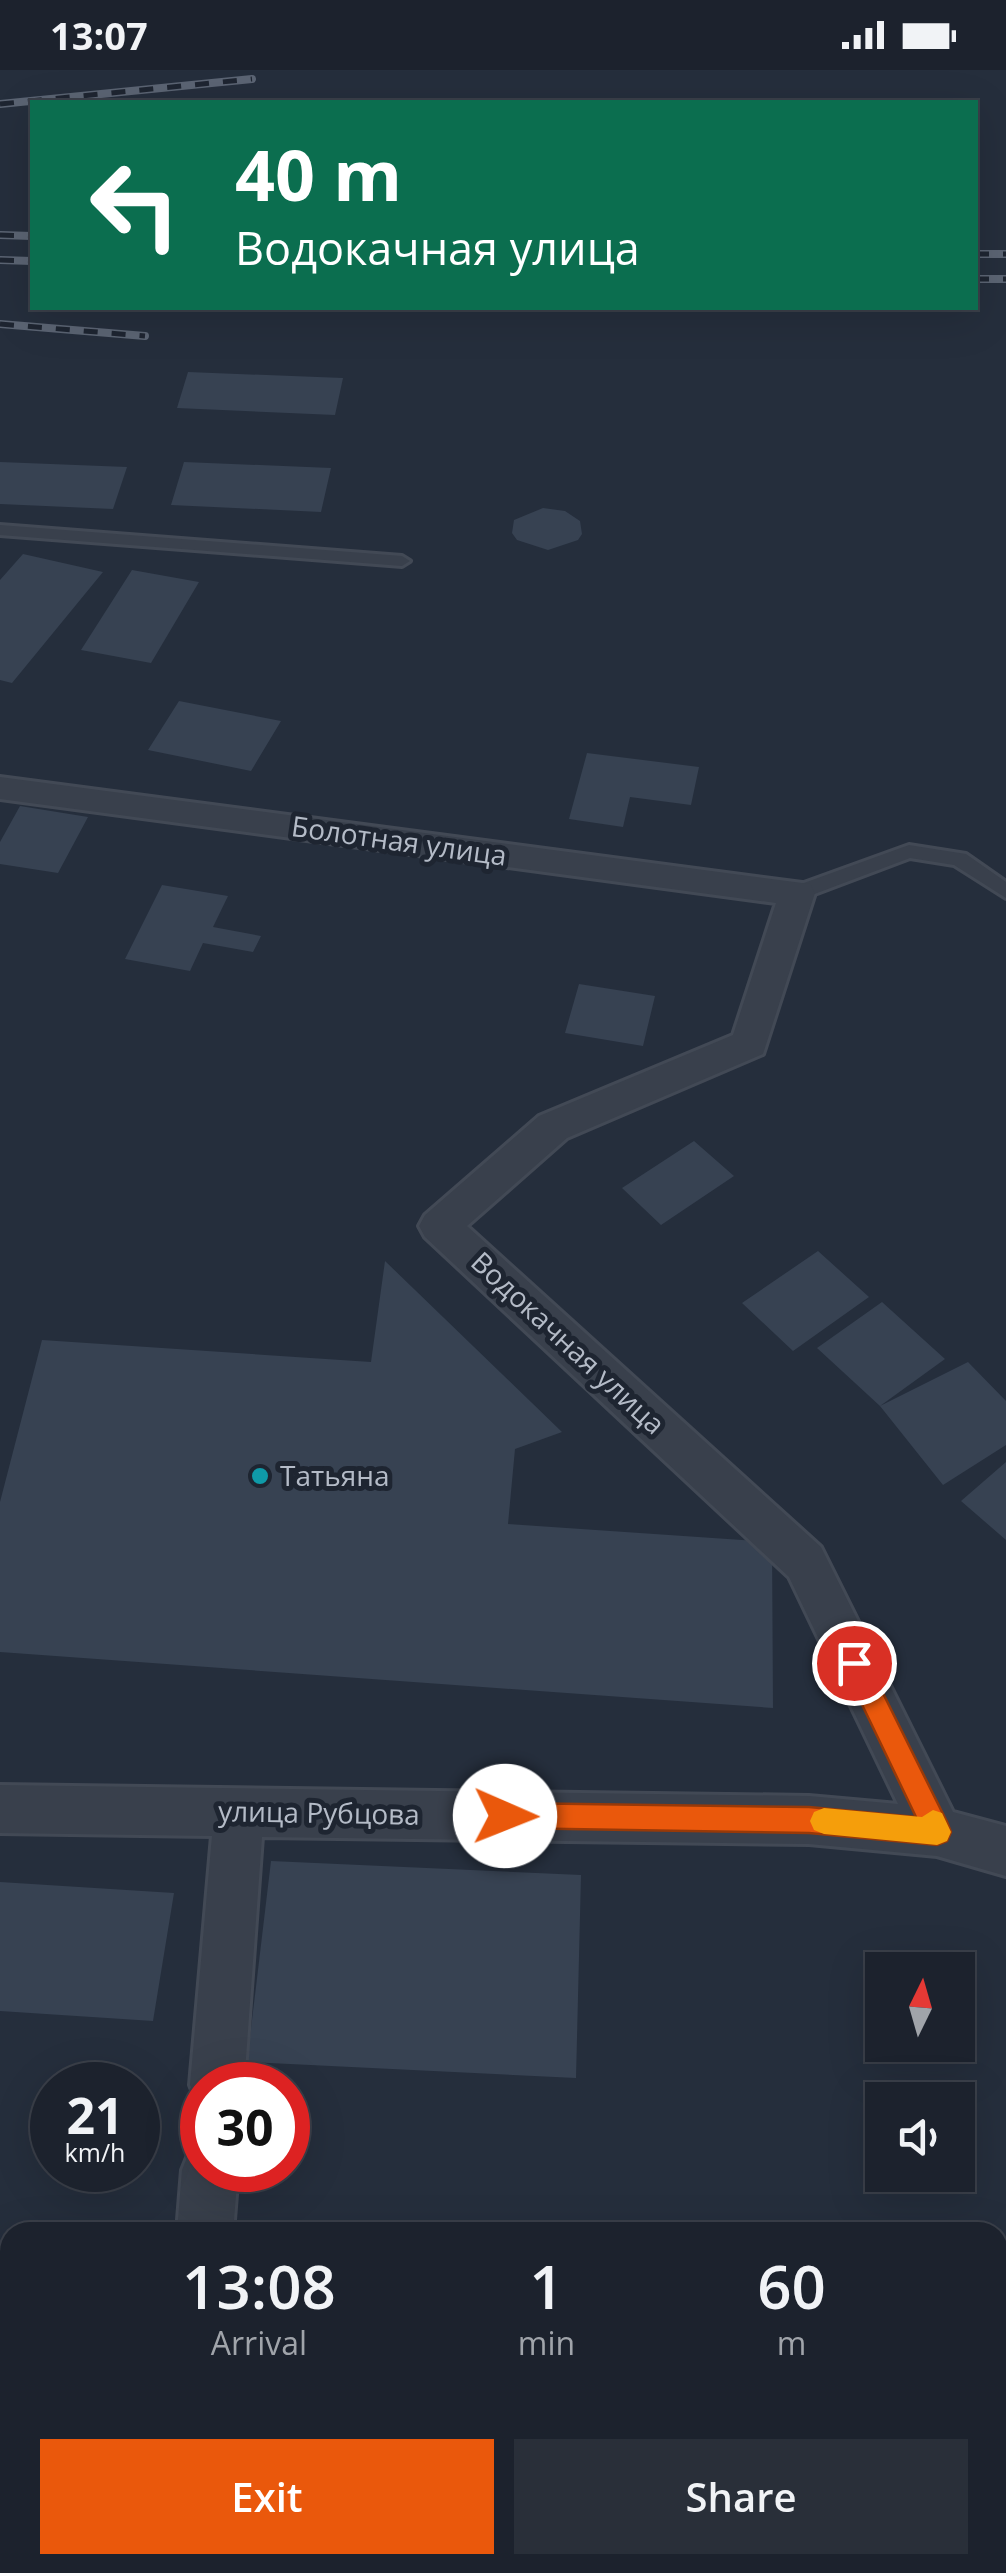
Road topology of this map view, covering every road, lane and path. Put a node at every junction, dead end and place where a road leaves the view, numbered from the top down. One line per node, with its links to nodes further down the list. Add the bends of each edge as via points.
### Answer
1 (0, 530): 2 (lane)
2 (402, 561)
3 (0, 788): 5 (street, Болотная улица)
4 (1006, 891): 5 (lane, via 960,860 909,851)
5 (798, 893): 8 (street, Водокачная улица, via 748,1044 553,1127 440,1226 805,1562)
6 (0, 1810): 7 (street, улица Рубцова)
7 (240, 1812): 8 (street, улица Рубцова, via 809,1820); 10 (street)
8 (937, 1832): 9 (street)
9 (1006, 1851)
10 (219, 2062)
11 (208, 2192): 12 (street)
12 (205, 2222)

